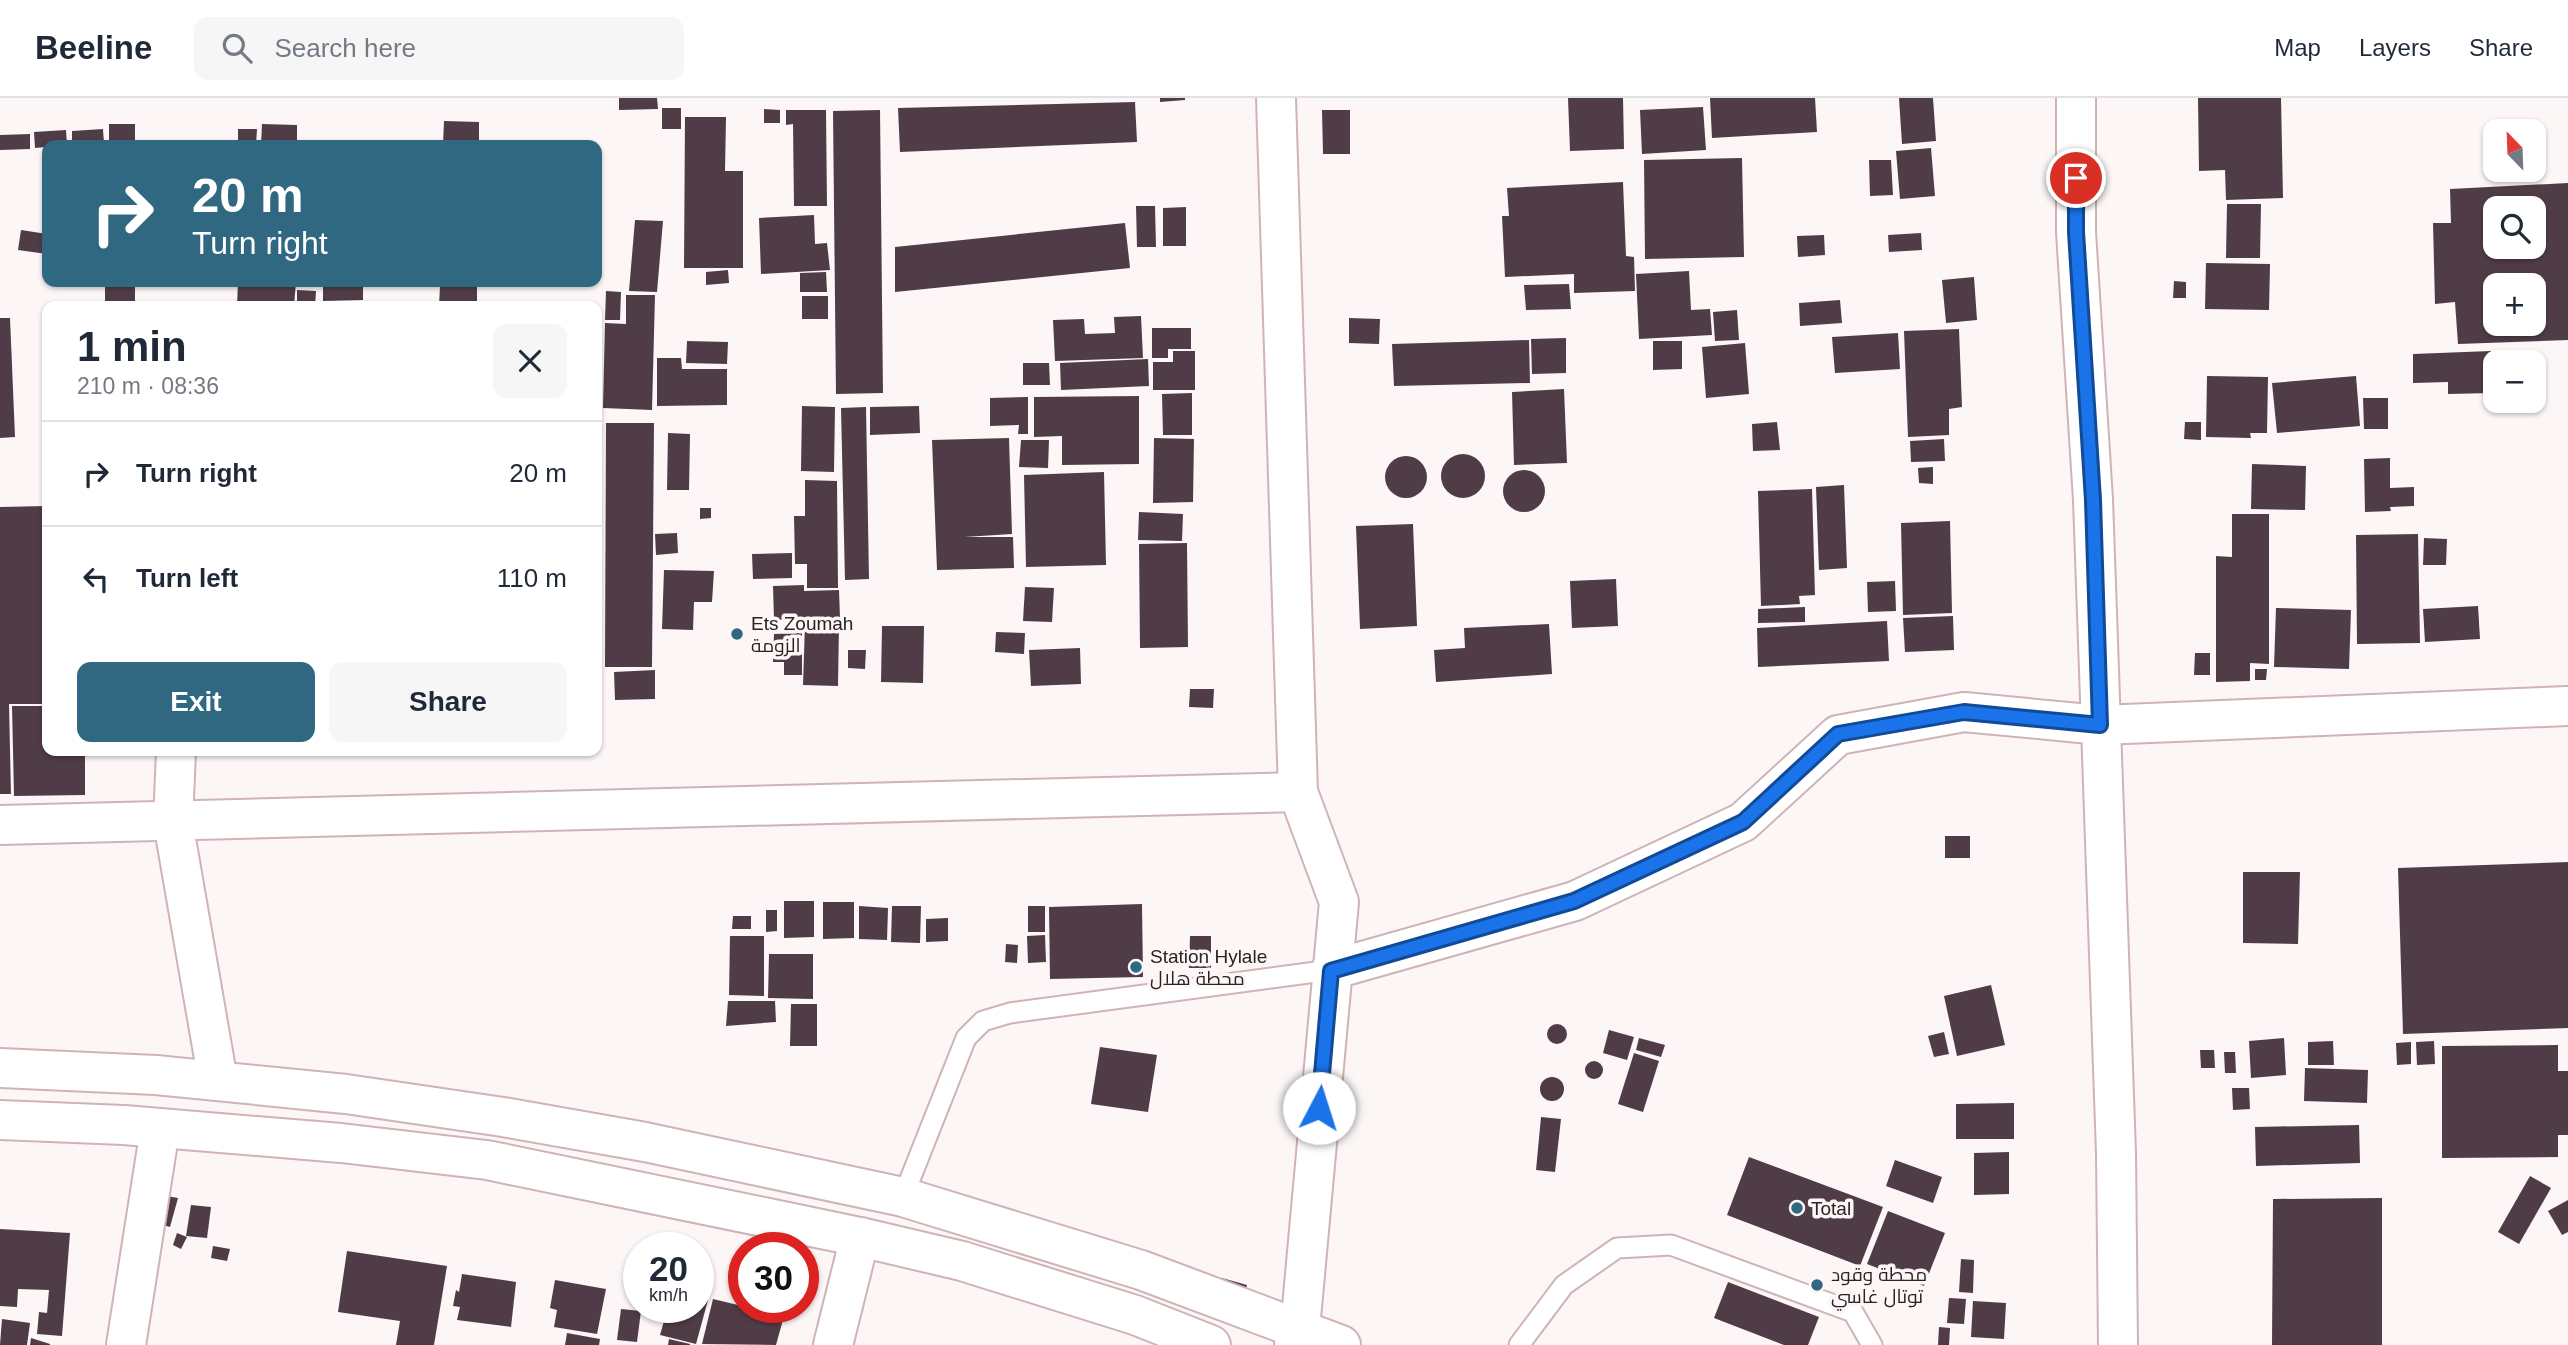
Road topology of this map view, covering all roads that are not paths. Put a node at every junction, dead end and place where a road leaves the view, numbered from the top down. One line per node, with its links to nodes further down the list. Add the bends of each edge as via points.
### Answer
1 (1276, 98): 6 (street)
2 (2076, 98): 4 (street, via 2076,232 2093,500)
3 (2568, 706): 4 (street)
4 (2100, 725): 9 (street, via 1964,712 1838,734 1743,822 1574,901); 23 (street, via 2116,1139)
5 (176, 756): 7 (street)
6 (1298, 792): 7 (street); 9 (street, via 1339,902)
7 (173, 822): 8 (street); 11 (street)
8 (0, 825)
9 (1331, 971): 14 (lane, via 1010,1013 984,1021 966,1038); 16 (street)
10 (0, 1068): 11 (street)
11 (218, 1081): 14 (street, via 503,1117)
12 (0, 1120): 13 (street)
13 (160, 1129): 15 (street, via 487,1160); 17 (street)
14 (903, 1197): 16 (street, via 1141,1270)
15 (860, 1237): 18 (street); 19 (street, via 962,1261 1135,1315)
16 (1297, 1337): 20 (street)
17 (126, 1345)
18 (833, 1345)
19 (1212, 1345)
20 (1341, 1345)
21 (1518, 1345): 22 (lane, via 1564,1285 1617,1248 1671,1245 1853,1312)
22 (1872, 1345)
23 (2118, 1345)

